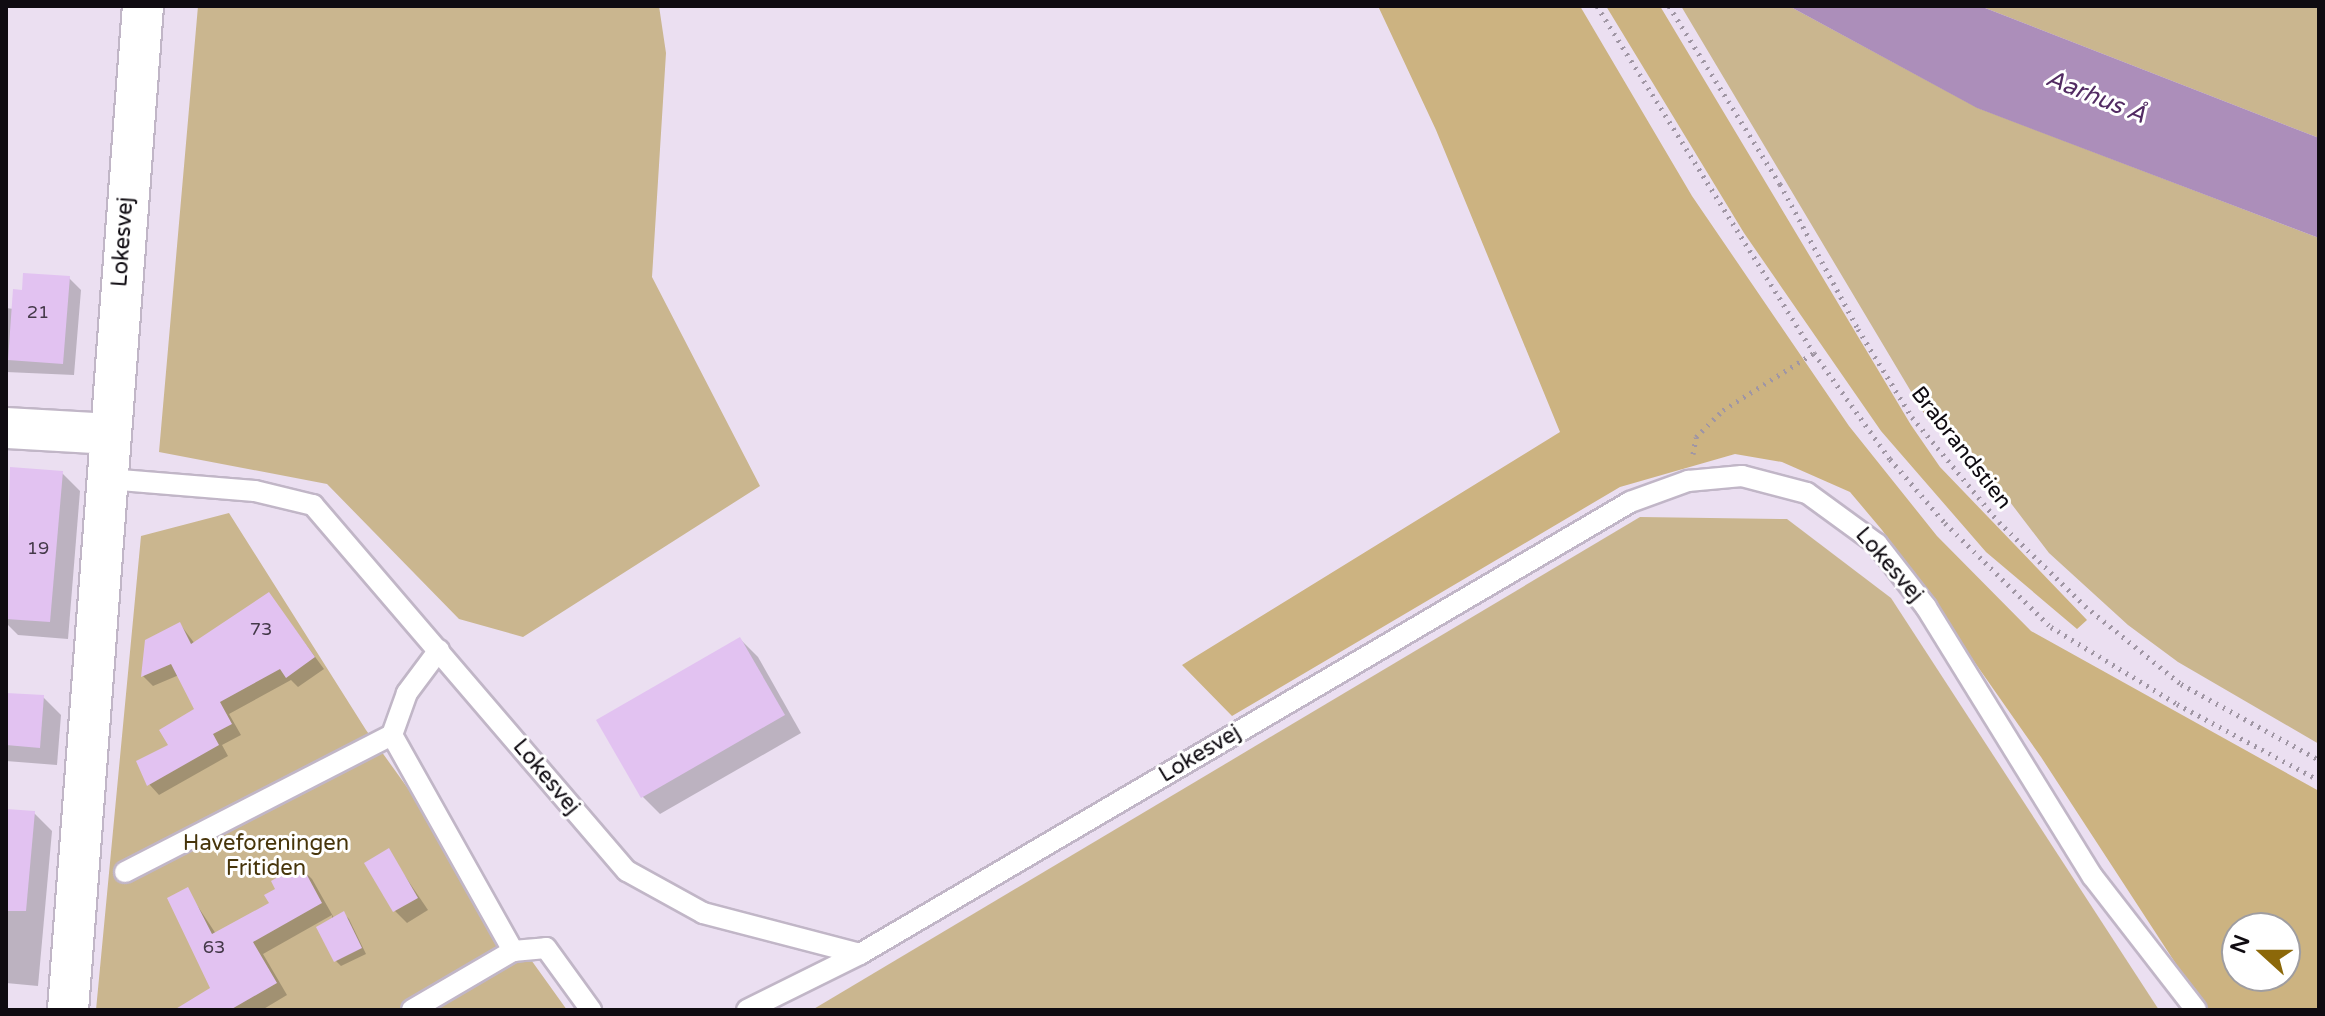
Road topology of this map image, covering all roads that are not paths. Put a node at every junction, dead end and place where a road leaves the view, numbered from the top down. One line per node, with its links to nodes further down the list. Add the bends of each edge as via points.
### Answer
1 (143, 6): 3 (street, Lokesvej)
2 (6, 428): 3 (street)
3 (109, 434): 4 (street, Lokesvej)
4 (108, 479): 5 (lane, Lokesvej, via 276,493 313,505); 10 (street, Lokesvej)
5 (439, 650): 6 (lane, via 407,693); 9 (lane, Lokesvej, via 627,871 703,913)
6 (392, 735): 7 (lane); 8 (lane)
7 (125, 872)
8 (513, 951): 11 (lane); 12 (lane, via 546,948)
9 (860, 954): 13 (lane); 14 (lane, Lokesvej, via 1630,502 1688,481 1742,476 1777,483 1843,515 1877,544 1926,607 2093,877)
10 (68, 1010)
11 (412, 1010)
12 (591, 1010)
13 (747, 1010)
14 (2196, 1010)

